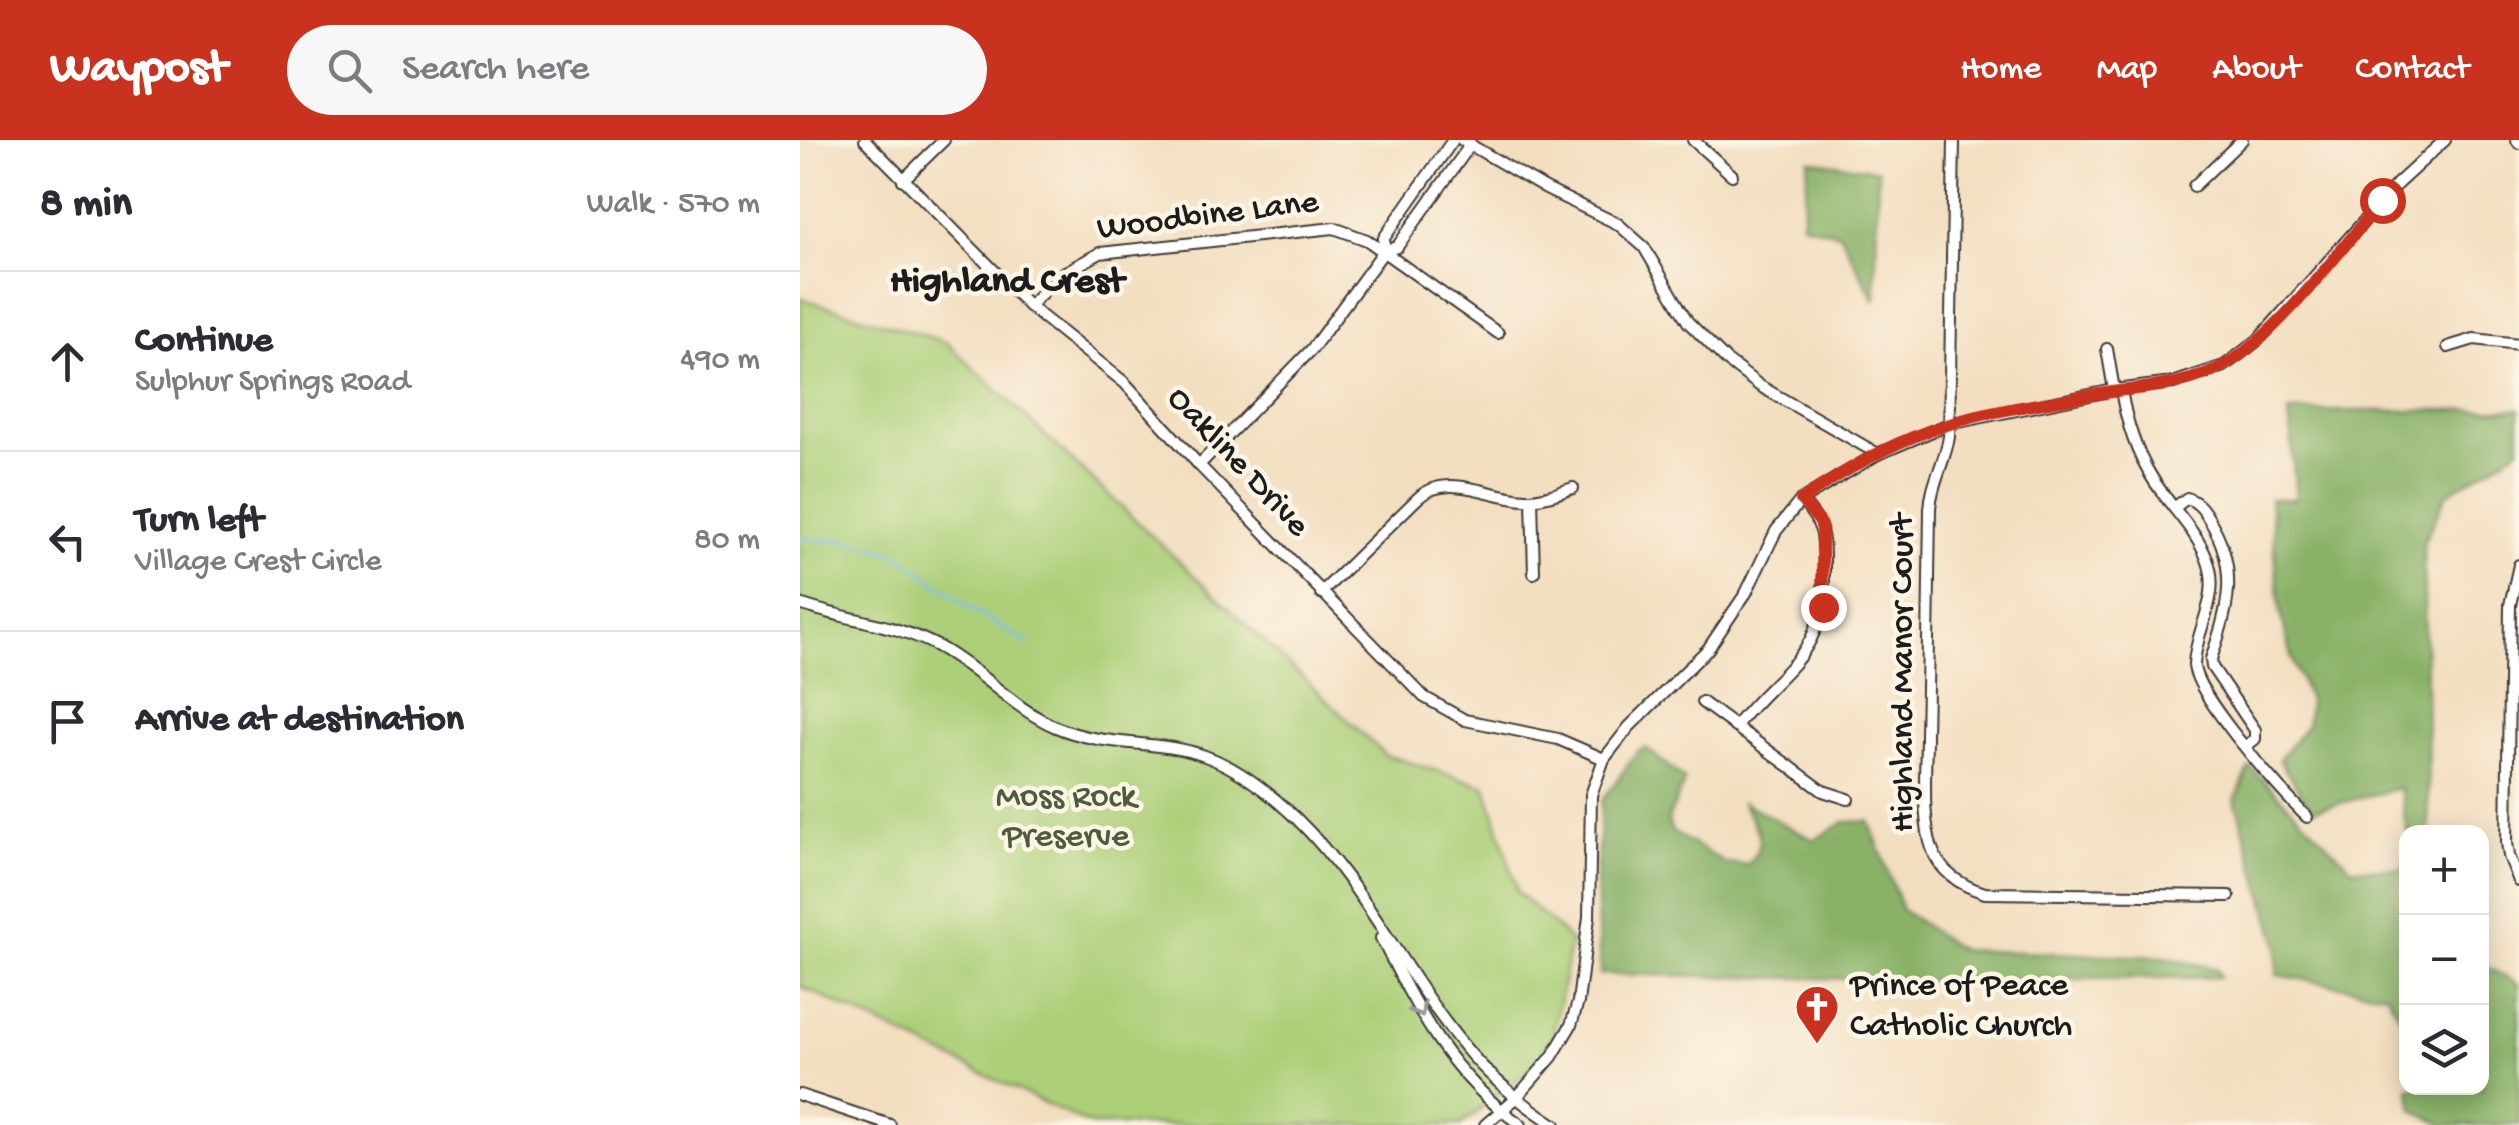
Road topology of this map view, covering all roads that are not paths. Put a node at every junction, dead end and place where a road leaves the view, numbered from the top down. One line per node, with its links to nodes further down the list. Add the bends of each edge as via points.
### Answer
1 (865, 140): 10 (street, Oakline Drive)
2 (944, 140): 10 (street)
3 (1453, 140): 12 (street)
4 (1693, 140): 9 (street)
5 (1954, 140): 21 (street, Highland Manor Court)
6 (2242, 140): 11 (street)
7 (2445, 140): 20 (street, via 2243,352 2202,375)
8 (1468, 142): 13 (street); 22 (street, via 1618,224 1644,247 1688,322 1726,360)
9 (1732, 175)
10 (903, 180): 15 (street, Oakline Drive)
11 (2194, 186)
12 (1416, 192): 13 (street); 14 (street, via 1384,238)
13 (1430, 201): 14 (street, via 1397,247)
14 (1384, 251): 15 (street, Woodbine Lane, via 1356,234 1322,227 1121,249 1071,267); 16 (street, Woodbine Lane); 23 (street, via 1312,349)
15 (1029, 306): 23 (street, Oakline Drive, via 1111,370)
16 (1498, 333)
17 (2519, 344): 18 (street, via 2474,338)
18 (2448, 347)
19 (2107, 349): 20 (street)
20 (2118, 390): 21 (street); 27 (street, via 2141,457)
21 (1949, 424): 22 (street); 40 (street, Highland Manor Court, via 1930,495 1926,784 1929,838 1940,865 1960,884 1985,893)
22 (1878, 454): 26 (street)
23 (1199, 465): 30 (street, Oakline Drive)
24 (1573, 488): 25 (street)
25 (1532, 499): 29 (street); 30 (street, via 1434,487)
26 (1801, 500): 33 (street, via 1820,522 1824,541 1820,621 1802,656); 35 (street, via 1708,649)
27 (2174, 508): 34 (street, via 2210,570 2212,601 2196,673); 34 (street, via 2187,498 2198,502 2225,552 2228,601 2211,659 2255,730)
28 (2519, 566): 38 (street, via 2510,604 2507,843)
29 (1534, 573)
30 (1321, 593): 35 (street, Oakline Drive, via 1437,706 1464,720 1558,739)
31 (800, 604): 39 (street, via 936,645 1056,727 1109,743 1204,755 1232,769 1297,820)
32 (1702, 702): 33 (street)
33 (1735, 727): 36 (street, via 1823,791)
34 (2246, 746): 37 (street)
35 (1604, 759): 42 (street, via 1591,796 1589,917 1578,1002 1562,1042)
36 (1848, 799)
37 (2306, 817)
38 (2519, 881)
39 (1358, 892): 42 (street, via 1462,1045); 43 (street, one-way to 43, via 1434,1036 1468,1082)
40 (2228, 896)
41 (800, 1094): 44 (street)
42 (1516, 1098): 43 (street); 47 (street)
43 (1502, 1111): 45 (street); 46 (street)
44 (890, 1125)
45 (1486, 1125)
46 (1521, 1125)
47 (1555, 1125)

